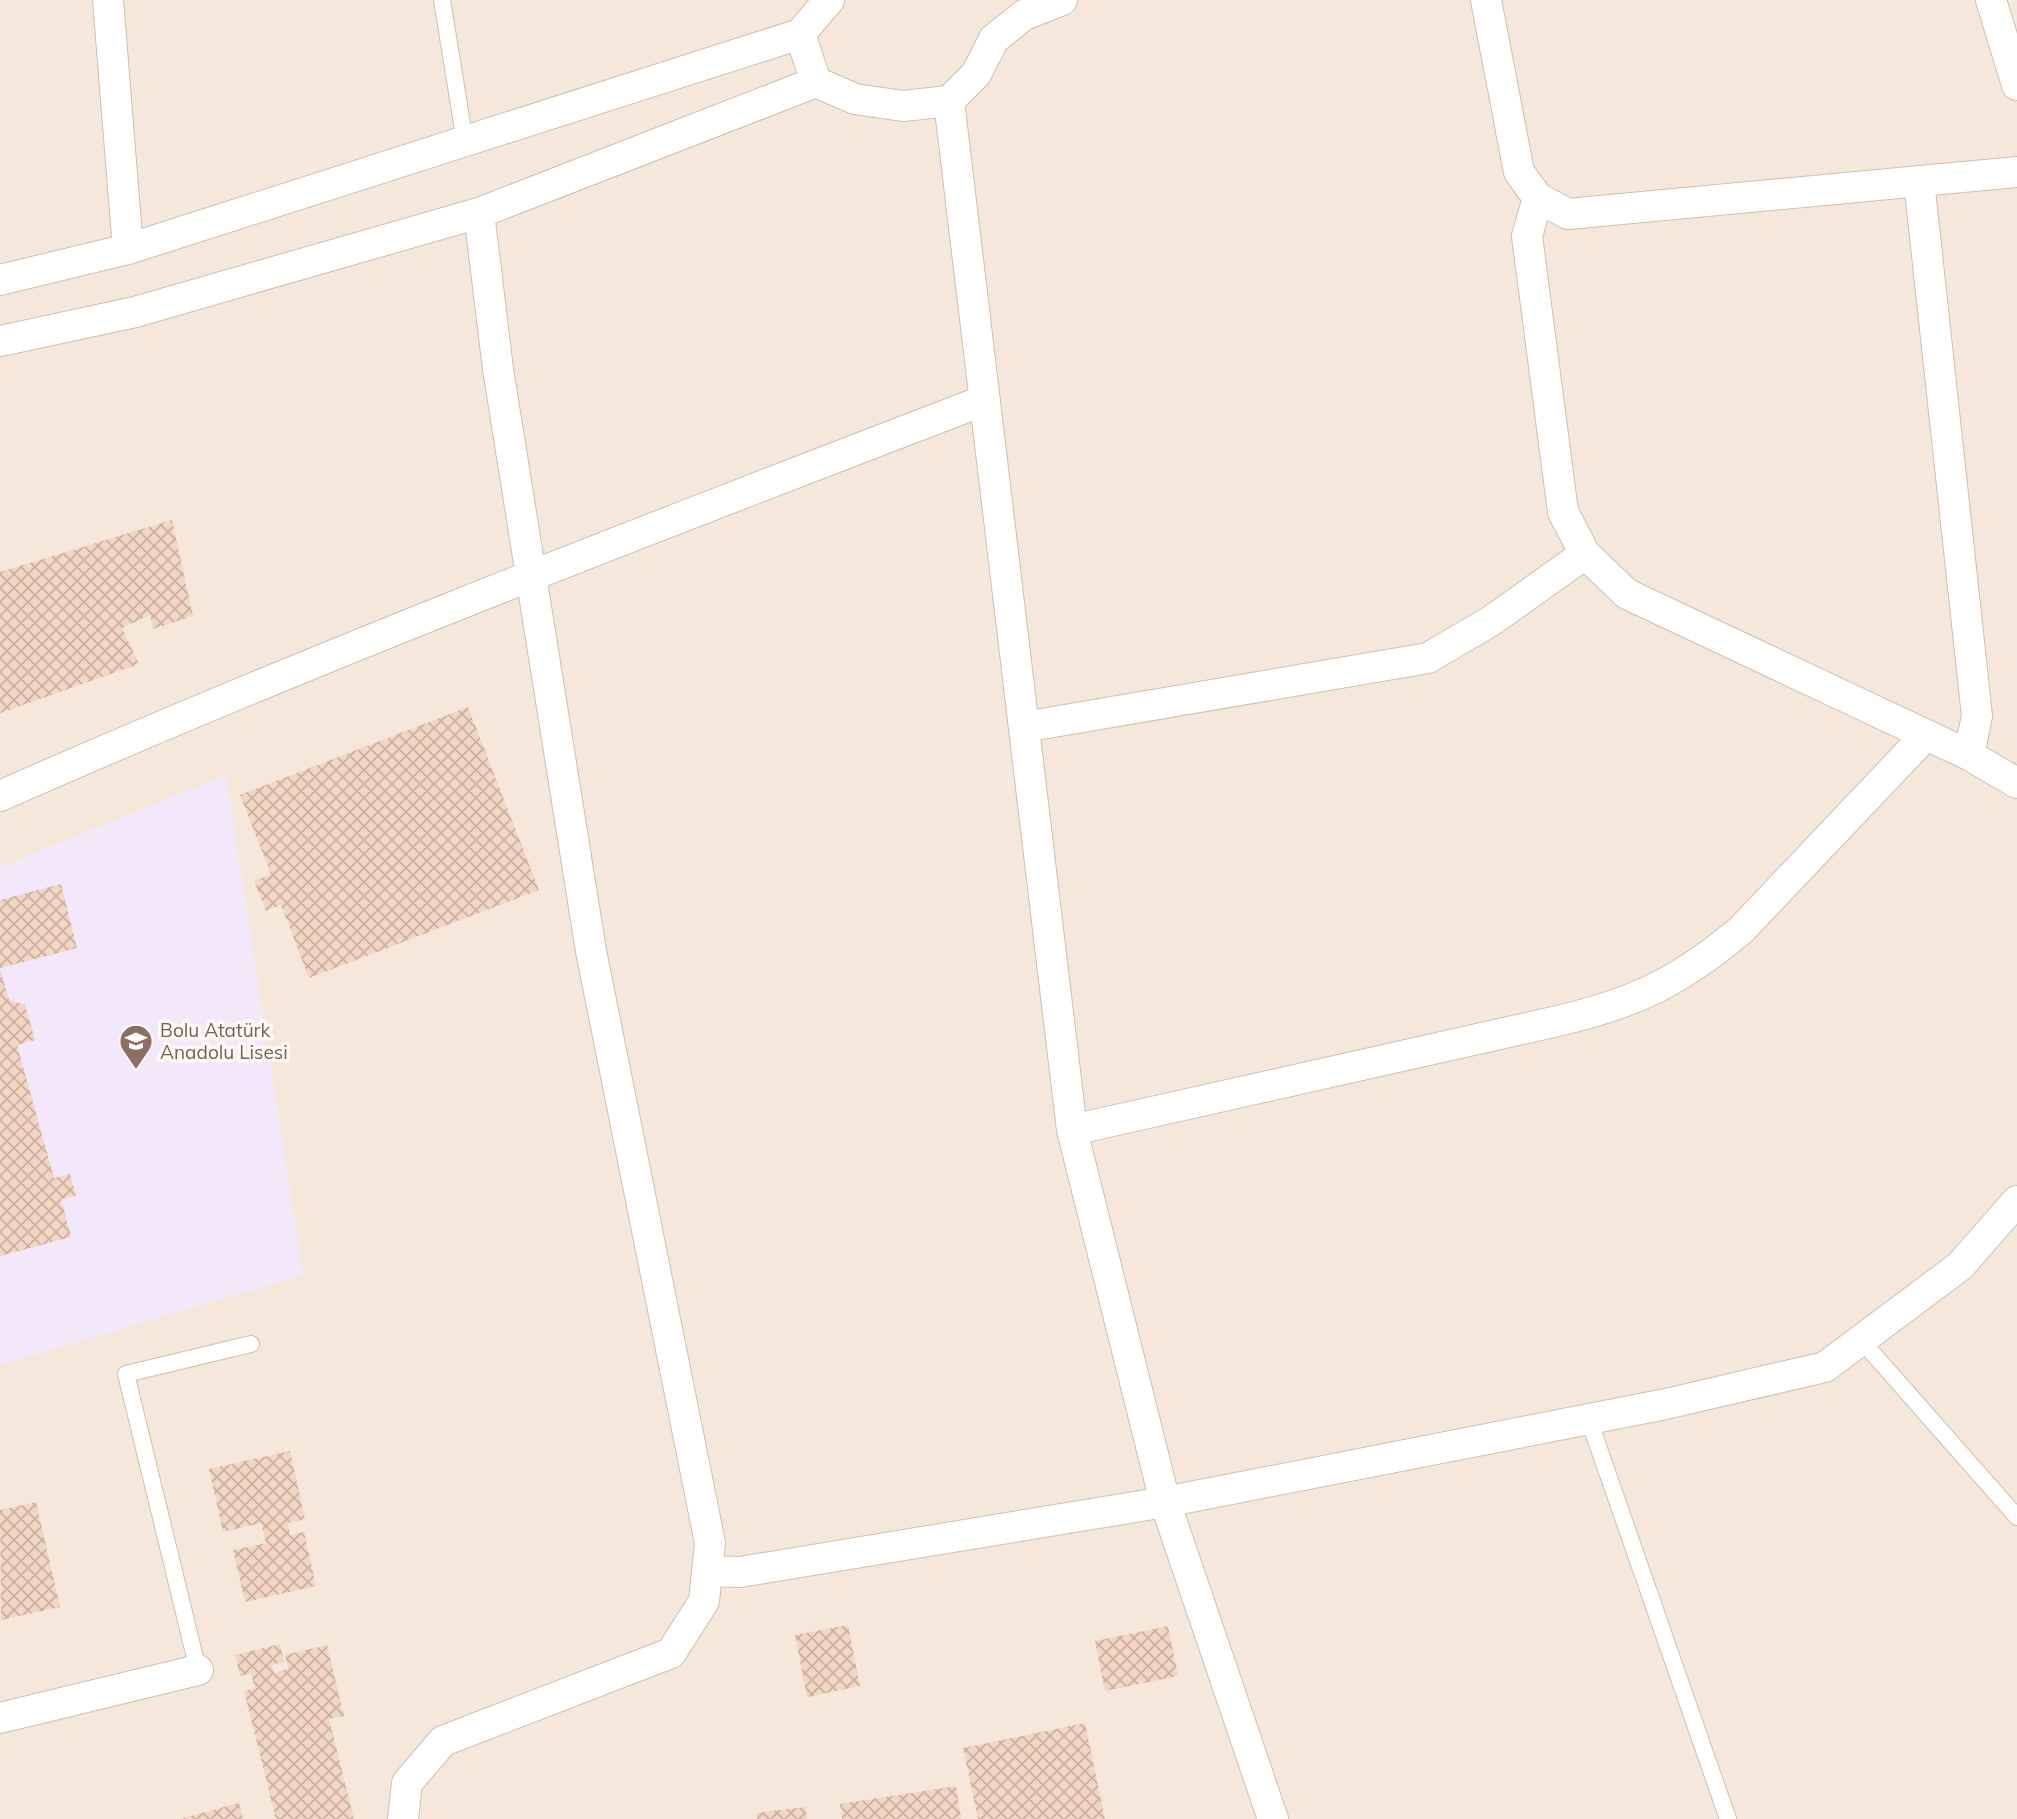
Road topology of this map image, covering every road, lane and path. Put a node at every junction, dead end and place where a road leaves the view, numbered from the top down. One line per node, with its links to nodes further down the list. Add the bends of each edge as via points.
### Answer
1 (108, 0): 16 (street)
2 (442, 0): 11 (lane)
3 (829, 0): 7 (street)
4 (1062, 0): 10 (street, via 1024,15 994,39 976,74)
5 (1486, 0): 14 (street, via 1519,172)
6 (1991, 0): 9 (street)
7 (800, 34): 8 (street); 11 (street)
8 (816, 82): 10 (street, via 855,99 902,106); 15 (street)
9 (2017, 85)
10 (949, 101): 19 (street)
11 (465, 142): 16 (street)
12 (2017, 172): 13 (street)
13 (1919, 181): 14 (street, via 1569,214); 24 (street, via 1977,716)
14 (1538, 198): 20 (street, via 1527,236 1563,512)
15 (479, 213): 18 (street, via 135,312); 21 (street)
16 (128, 249): 17 (street)
17 (0, 280)
18 (0, 341)
19 (985, 400): 21 (street); 22 (street)
20 (1585, 554): 22 (street, via 1491,621 1428,658); 23 (street, via 1628,594)
21 (531, 575): 26 (street); 34 (street, via 591,951 710,1543)
22 (1024, 727): 27 (street)
23 (1926, 735): 24 (street); 27 (street, via 1741,930 1709,957 1637,998 1601,1011)
24 (1969, 755): 25 (street)
25 (2017, 783)
26 (0, 796)
27 (1072, 1130): 32 (street)
28 (2017, 1201): 29 (street, via 1960,1266)
29 (1861, 1340): 31 (street, via 1825,1367); 33 (lane)
30 (251, 1344): 35 (lane, via 126,1374)
31 (1589, 1420): 32 (street); 39 (lane)
32 (1165, 1502): 34 (street, via 740,1572); 38 (street)
33 (2017, 1517)
34 (707, 1570): 37 (street, via 705,1601 671,1653 443,1741 407,1783)
35 (198, 1670): 36 (street)
36 (0, 1718)
37 (403, 1819)
38 (1273, 1819)
39 (1728, 1819)

